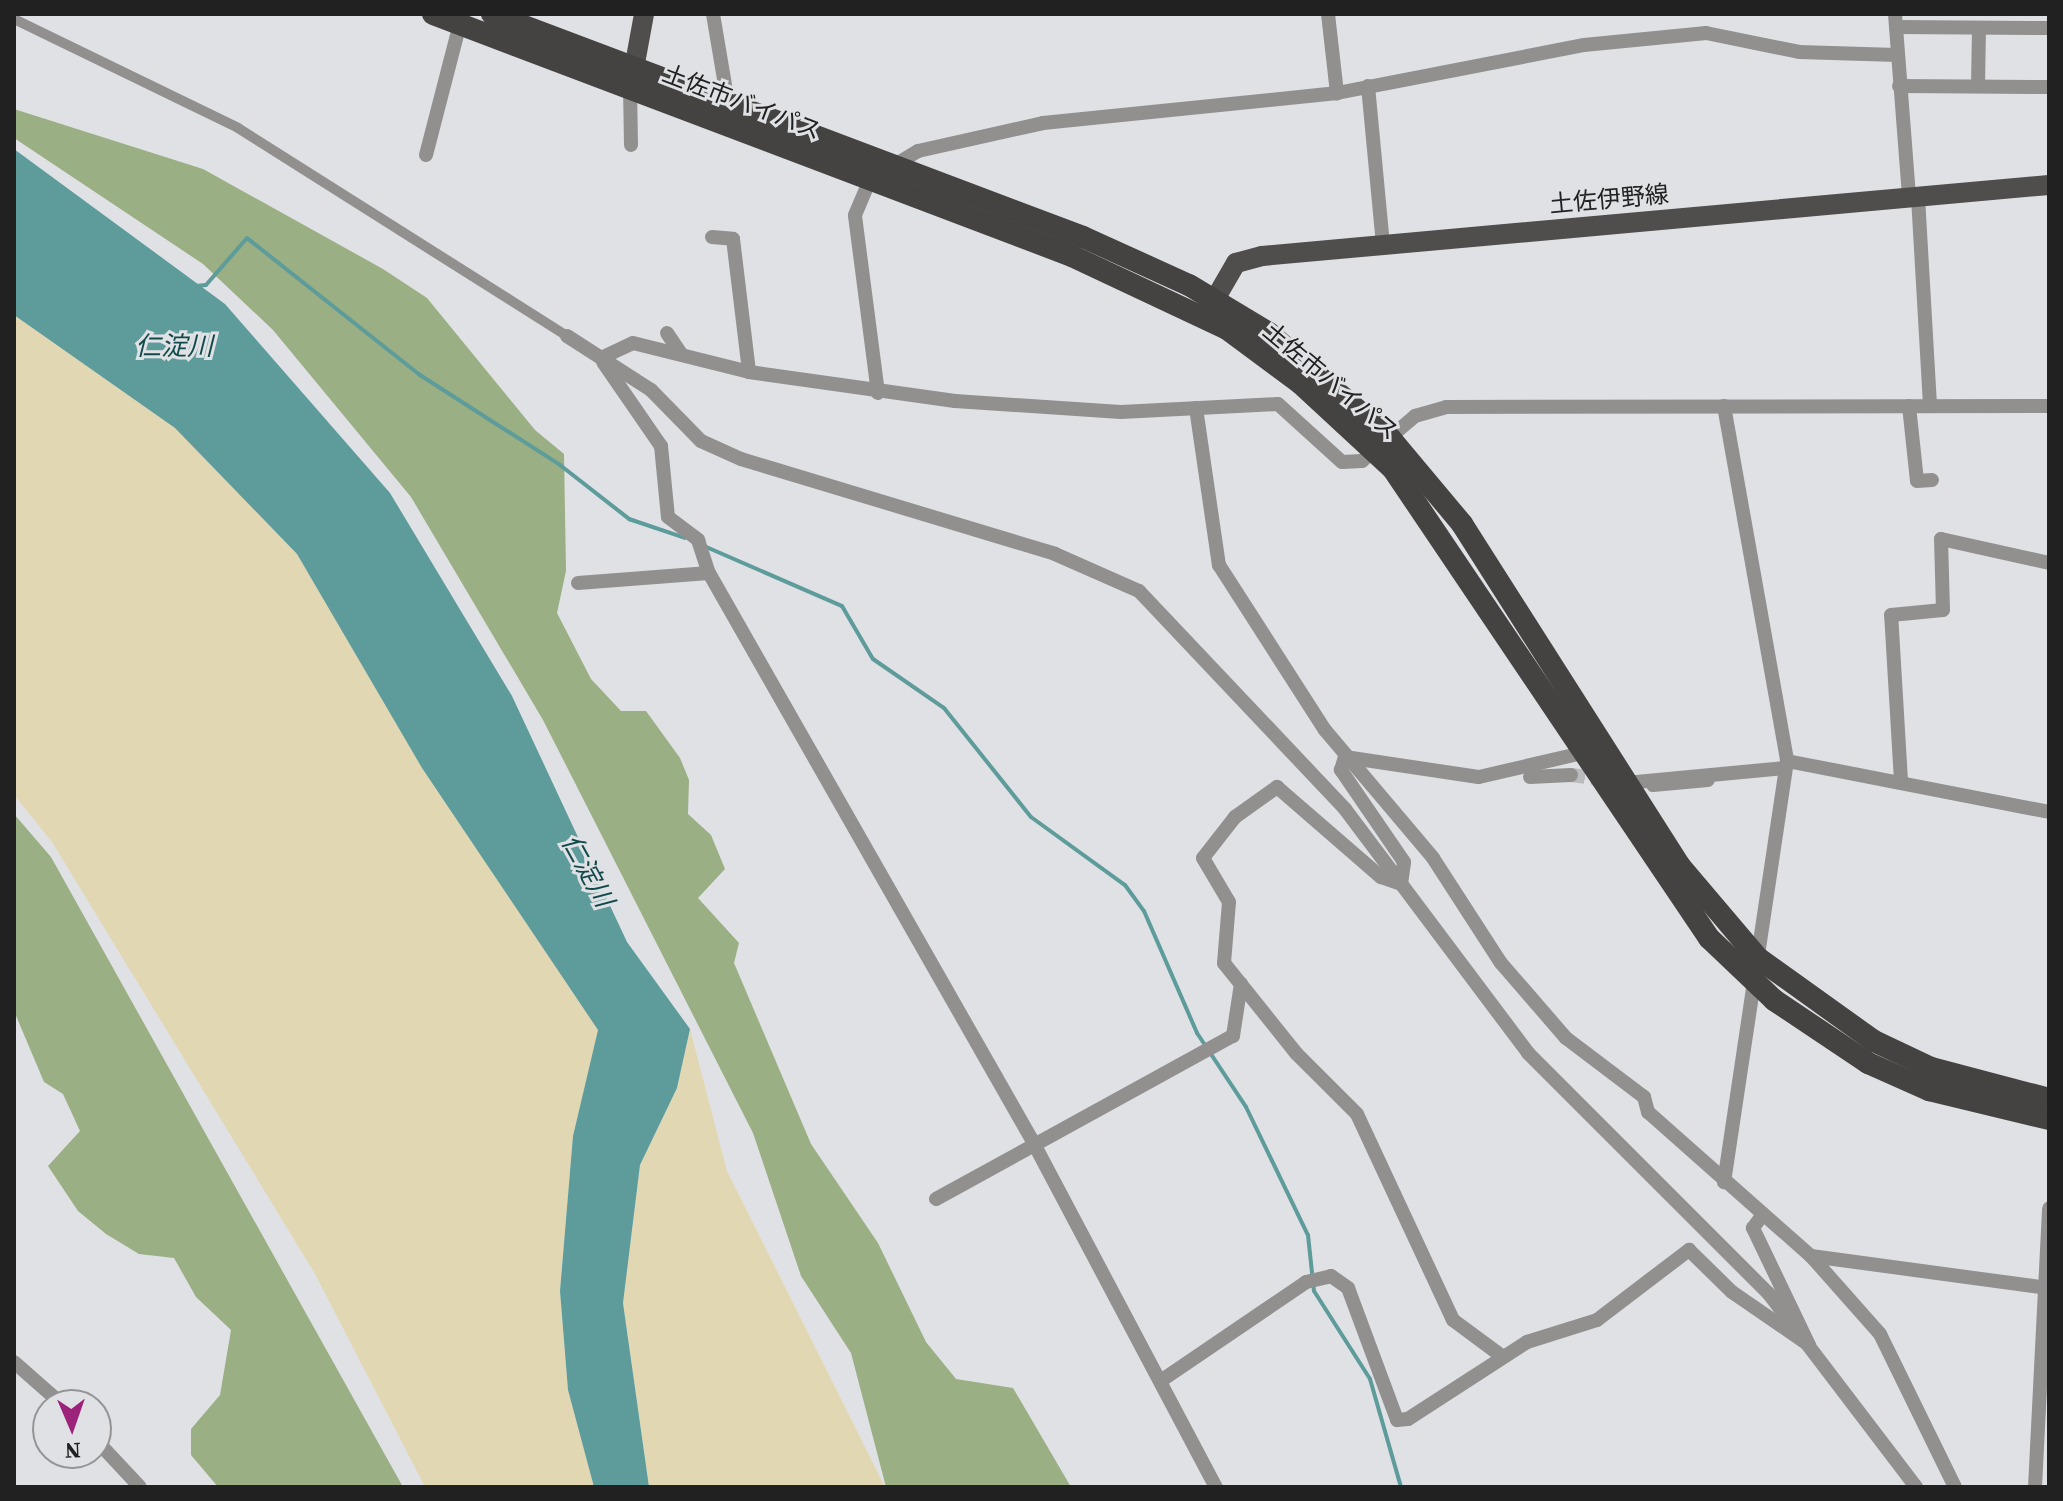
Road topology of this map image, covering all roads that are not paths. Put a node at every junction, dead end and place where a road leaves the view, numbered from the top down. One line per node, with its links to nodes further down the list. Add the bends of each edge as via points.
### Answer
1 (433, 14): 8 (highway, 土佐市バイパス)
2 (492, 14): 12 (highway, 土佐市バイパス)
3 (644, 14): 12 (main road)
4 (713, 14): 18 (street)
5 (1328, 14): 17 (street)
6 (14, 19): 29 (street, via 238,128)
7 (1896, 21): 9 (street); 11 (street)
8 (460, 24): 12 (highway, 土佐市バイパス); 20 (street)
9 (1979, 28): 10 (street); 15 (street)
10 (2049, 28)
11 (1897, 55): 13 (street, via 1799,52 1706,33 1584,45); 14 (street)
12 (634, 78): 18 (highway, 土佐市バイパス); 19 (street); 22 (highway, 土佐市バイパス)
13 (1368, 86): 17 (street); 26 (street)
14 (1899, 86): 15 (street); 24 (street)
15 (1978, 86): 16 (street)
16 (2049, 87)
17 (1337, 93): 21 (street, via 1043,123)
18 (728, 103): 21 (highway, 土佐市バイパス)
19 (631, 145)
20 (426, 155)
21 (889, 164): 22 (street); 27 (highway, 土佐市バイパス, via 1083,237)
22 (870, 180): 27 (highway, 土佐市バイパス); 33 (street, via 855,215)
23 (2049, 185): 24 (main road, 土佐伊野線)
24 (1913, 198): 26 (main road, 土佐伊野線); 36 (street)
25 (712, 237): 32 (street, via 733,239)
26 (1383, 244): 27 (main road, 土佐伊野線, via 1244,260)
27 (1210, 308): 39 (highway, 土佐市バイパス, via 1315,369)
28 (667, 333): 30 (street)
29 (567, 336): 31 (street)
30 (681, 354): 31 (street, via 633,343); 32 (street)
31 (601, 358): 42 (street, via 661,446 668,517 700,546); 54 (street, via 651,390 701,441 741,459 1055,554 1139,591 1282,738)
32 (749, 372): 33 (street)
33 (878, 393): 38 (street, via 1121,412)
34 (1724, 406): 35 (street); 39 (street, via 1446,407 1415,416); 46 (street)
35 (1909, 406): 36 (street); 40 (street, via 1917,481)
36 (1930, 406): 37 (street)
37 (2049, 406)
38 (1196, 408): 39 (street, via 1278,404 1342,462); 45 (street, via 1219,565)
39 (1384, 445): 44 (highway, 土佐市バイパス); 51 (highway, 土佐市バイパス, via 1462,524)
40 (1932, 480)
41 (2049, 563): 50 (street, via 1941,539 1943,610 1891,615)
42 (709, 573): 43 (street); 60 (street)
43 (578, 583)
44 (1582, 753): 49 (street); 56 (highway, 土佐市バイパス, via 1660,874)
45 (1345, 757): 49 (street); 54 (street, via 1341,770 1404,862); 61 (street, via 1433,858 1526,993 1566,1038 1644,1097 1648,1112)
46 (1786, 764): 47 (street); 50 (street); 55 (street)
47 (1743, 769): 51 (street); 52 (street)
48 (1571, 775): 49 (street, via 1499,783)
49 (1479, 777)
50 (1901, 781): 53 (street)
51 (1626, 783): 55 (highway, 土佐市バイパス, via 1680,866)
52 (1653, 785)
53 (2049, 812)
54 (1401, 884): 57 (street, via 1381,877 1286,791 1269,789 1235,817 1203,858 1229,902 1224,963); 67 (street, via 1528,1053 1769,1294)
55 (1758, 958): 56 (street); 58 (highway, 土佐市バイパス, via 1874,1041 1931,1068)
56 (1753, 981): 59 (highway, 土佐市バイパス, via 1868,1063 1929,1090); 61 (street)
57 (1241, 984): 60 (street, via 1233,1036); 68 (street, via 1357,1114 1453,1320)
58 (2049, 1099)
59 (2049, 1119)
60 (1032, 1140): 62 (street); 70 (street)
61 (1724, 1182): 64 (street)
62 (936, 1199)
63 (2049, 1208): 66 (street)
64 (1763, 1214): 65 (street); 67 (street, via 1753,1228)
65 (1811, 1256): 66 (street); 76 (street, via 1896,1358)
66 (2045, 1288): 77 (street)
67 (1809, 1345): 68 (street, via 1732,1292 1689,1250 1597,1320 1527,1342); 75 (street)
68 (1503, 1357): 70 (street, via 1397,1420 1348,1288 1331,1276 1312,1280)
69 (14, 1362): 71 (street)
70 (1162, 1380): 74 (street)
71 (45, 1389)
72 (112, 1457): 73 (street)
73 (140, 1487)
74 (1216, 1487)
75 (1916, 1487)
76 (1955, 1487)
77 (2035, 1487)

